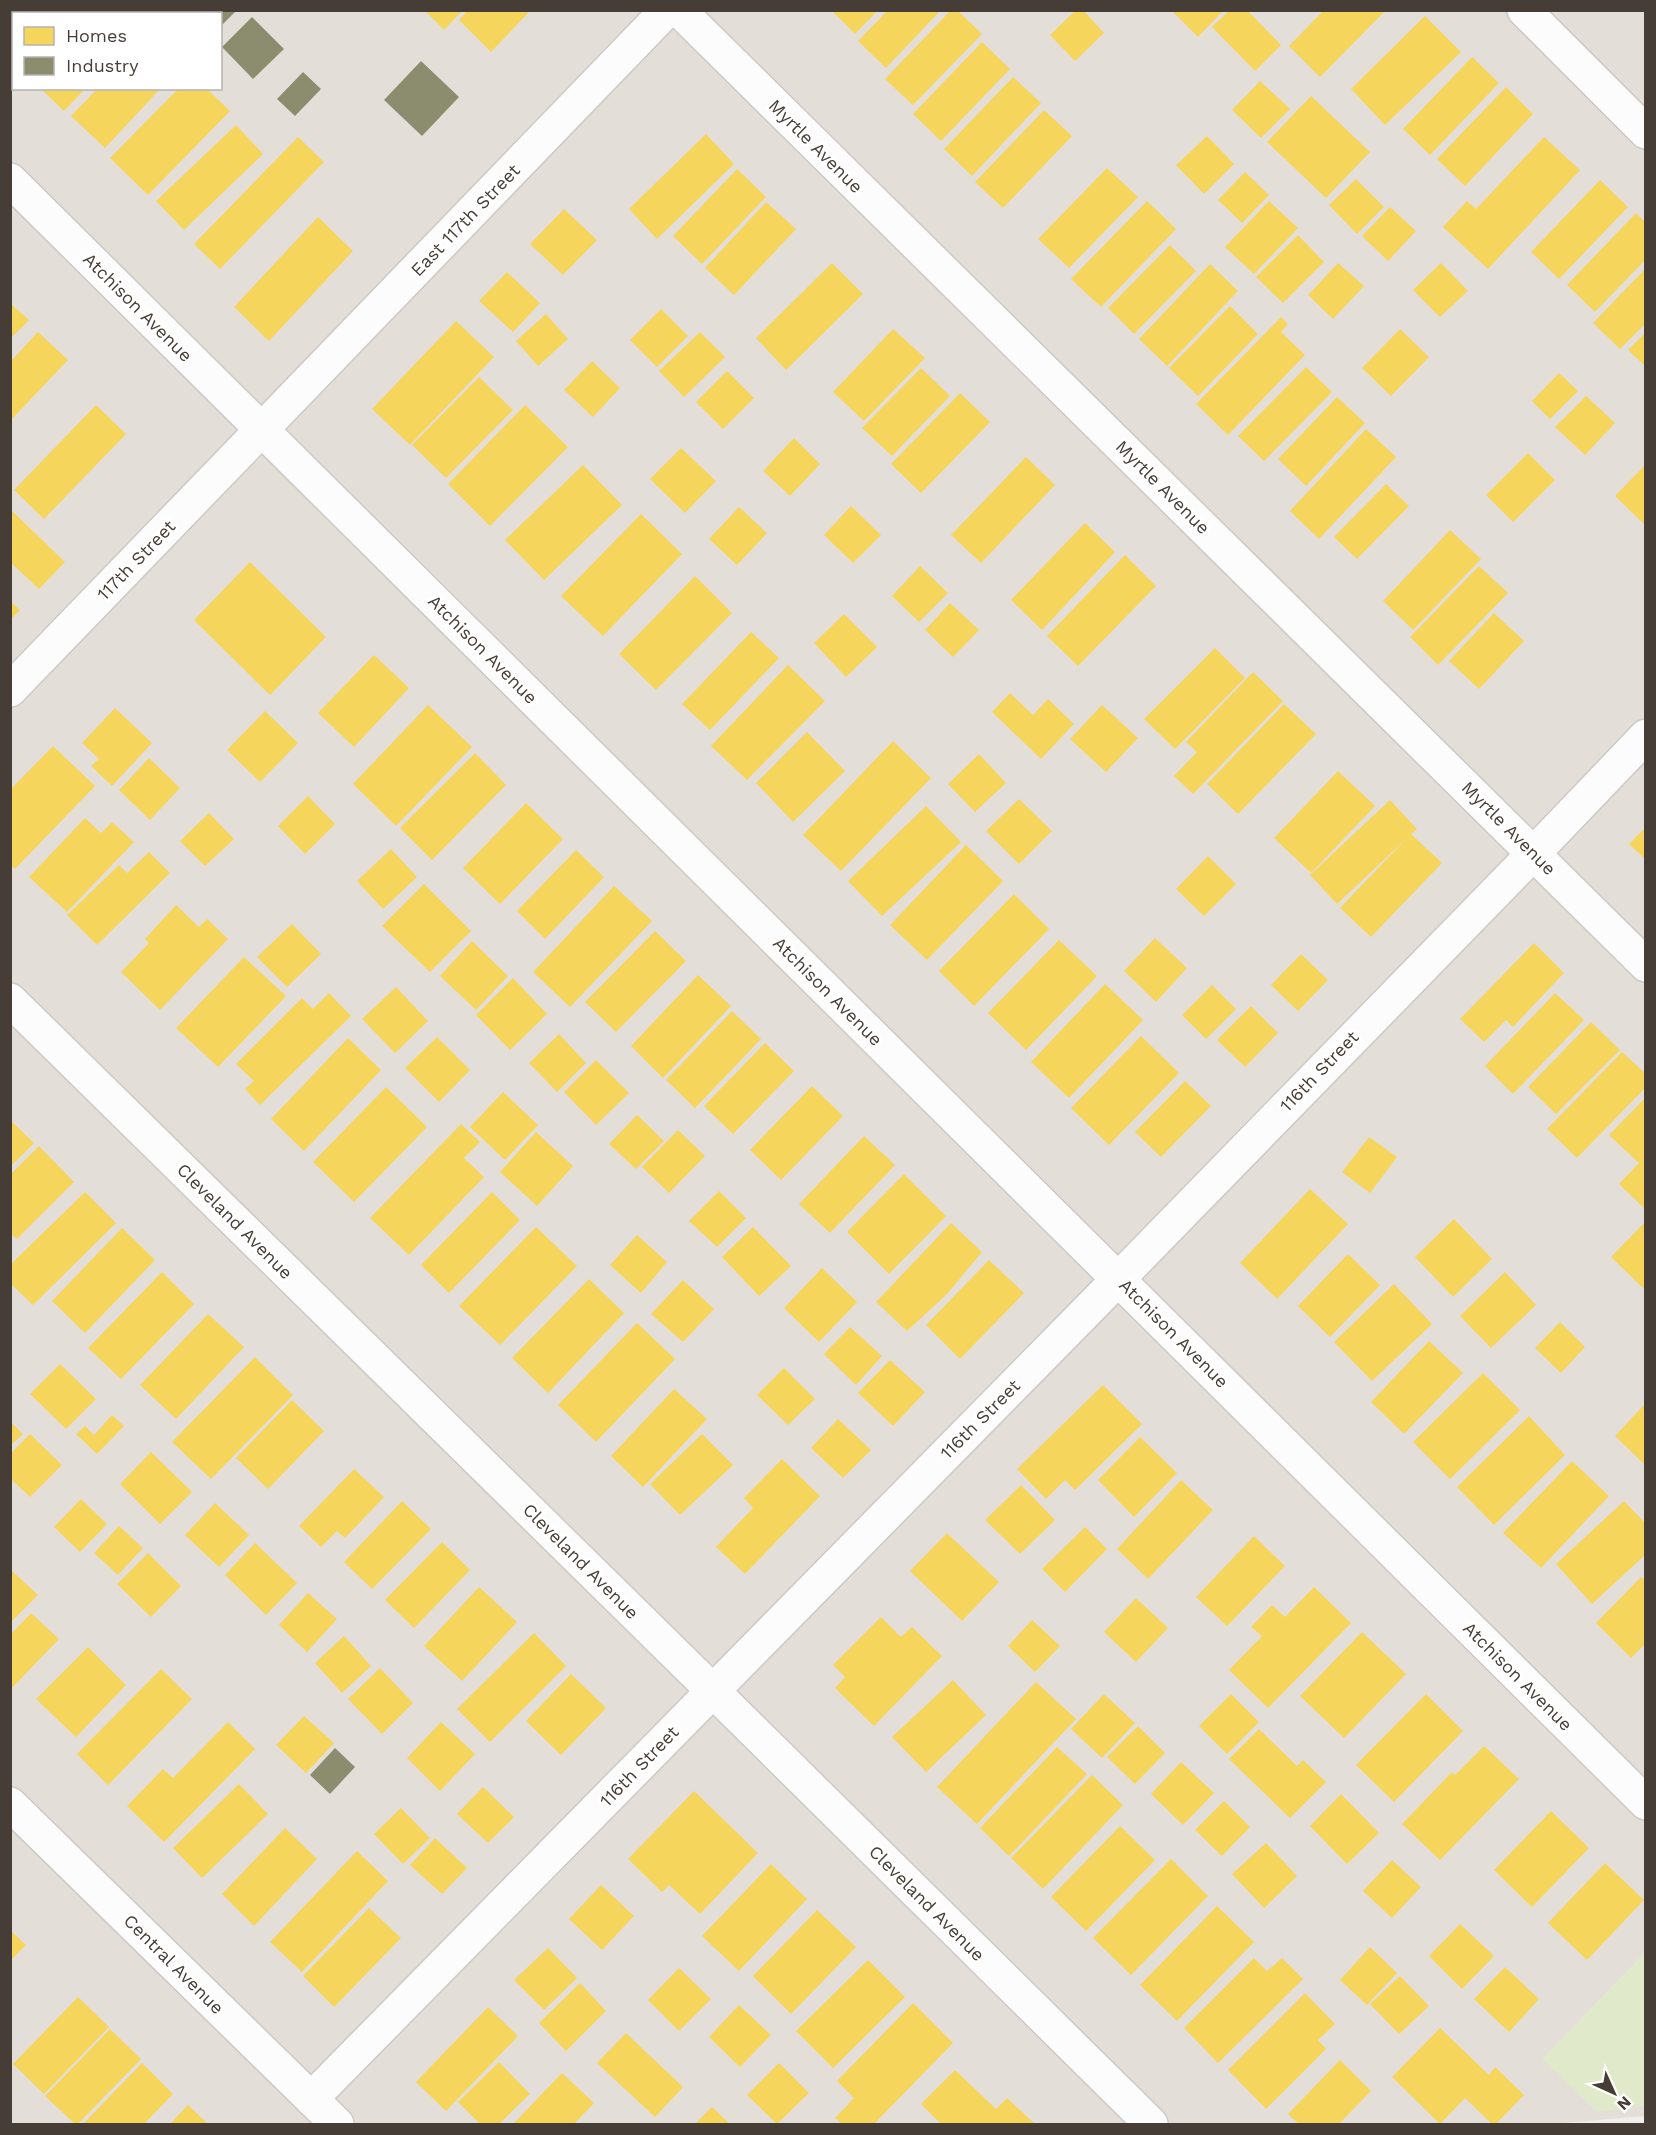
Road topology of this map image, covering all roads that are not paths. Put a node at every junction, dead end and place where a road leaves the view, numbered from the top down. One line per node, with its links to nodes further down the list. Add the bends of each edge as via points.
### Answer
1 (667, 10): 6 (street, East 117th Street)
2 (678, 10): 9 (street, Myrtle Avenue)
3 (1524, 10): 4 (street)
4 (1646, 132)
5 (10, 180): 6 (street, Atchison Avenue)
6 (262, 430): 7 (street, 117th Street); 12 (street, Atchison Avenue)
7 (10, 690)
8 (1646, 736): 9 (street, 116th Street)
9 (1534, 853): 10 (street, Myrtle Avenue); 12 (street, 116th Street)
10 (1646, 965)
11 (10, 1000): 13 (street, Cleveland Avenue)
12 (1118, 1278): 13 (street, 116th Street); 14 (street, Atchison Avenue)
13 (713, 1691): 16 (street, 116th Street); 18 (street, Cleveland Avenue)
14 (1646, 1803)
15 (10, 1804): 16 (street, Central Avenue)
16 (311, 2099): 17 (street, Central Avenue)
17 (337, 2124)
18 (1150, 2124)

